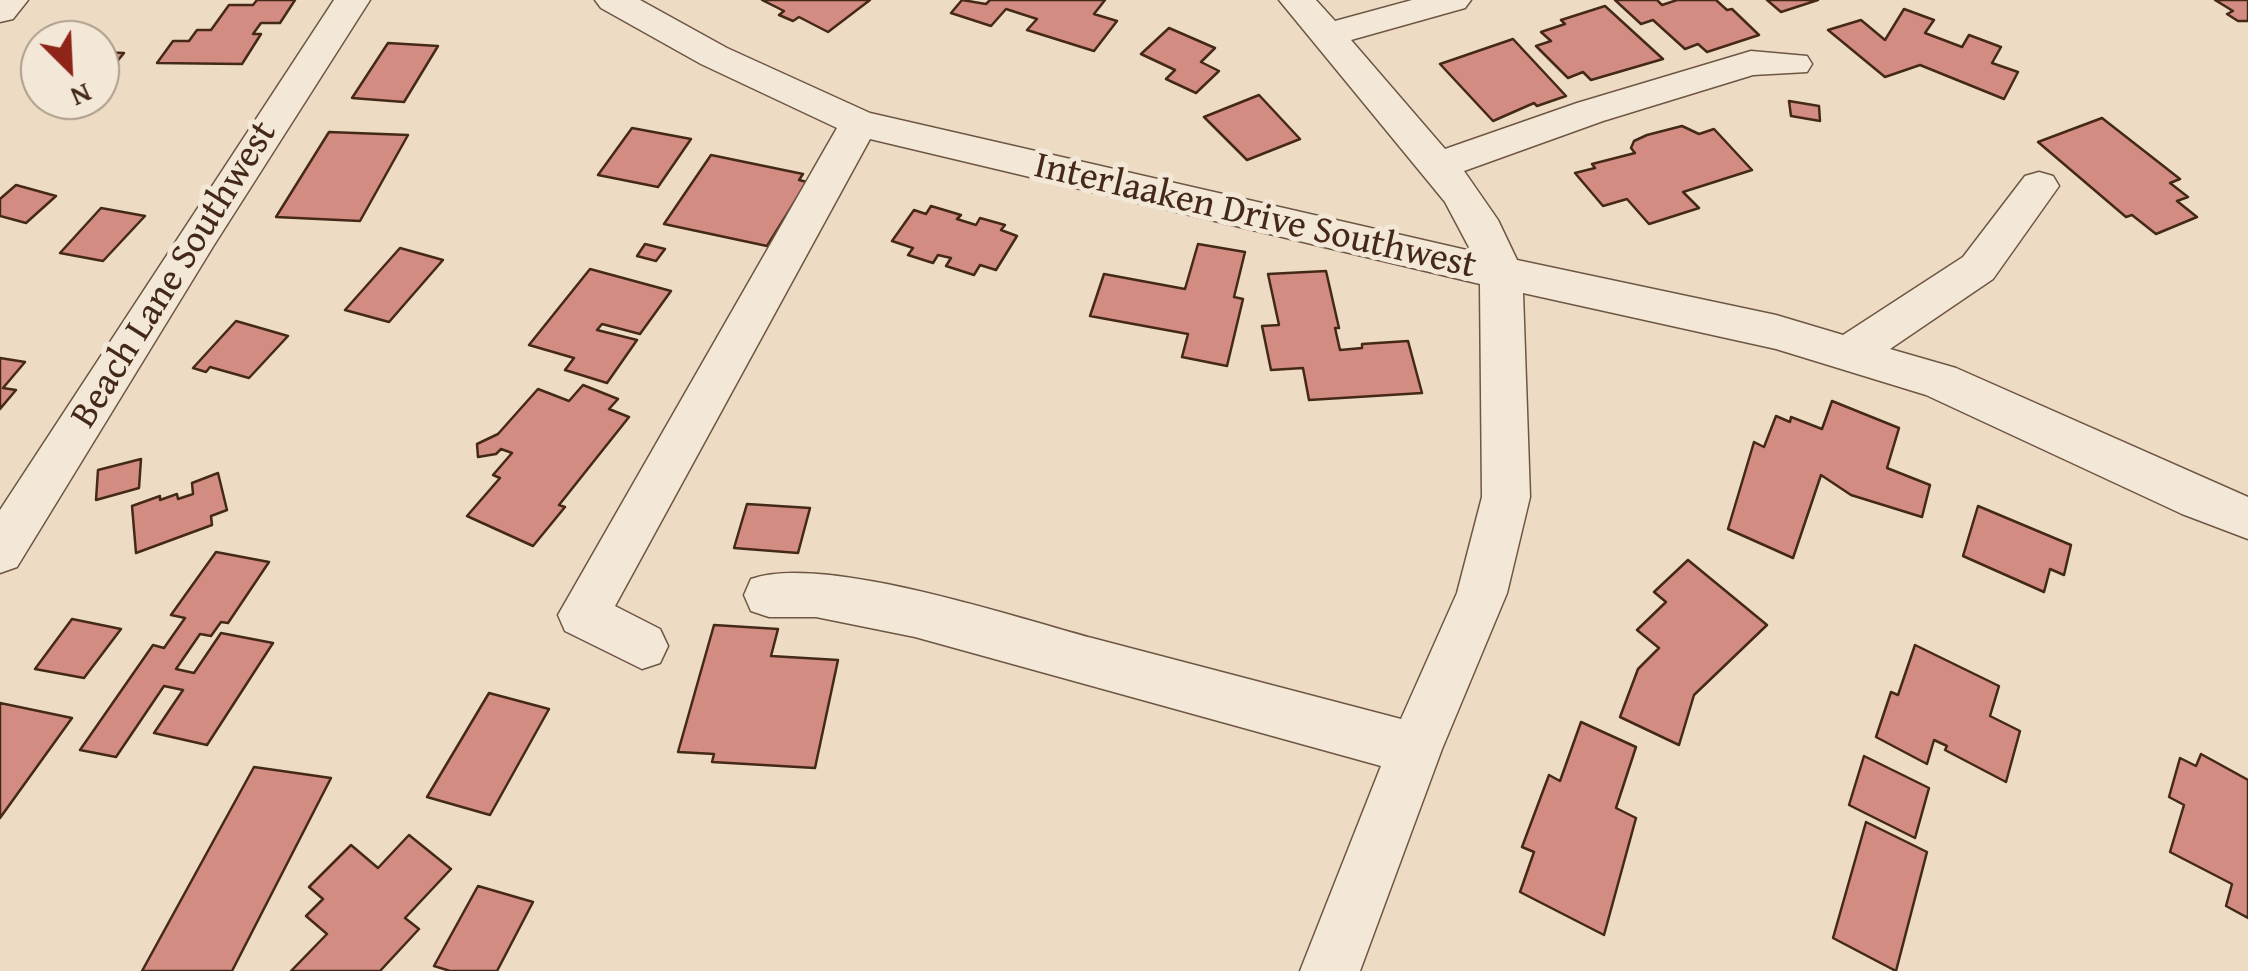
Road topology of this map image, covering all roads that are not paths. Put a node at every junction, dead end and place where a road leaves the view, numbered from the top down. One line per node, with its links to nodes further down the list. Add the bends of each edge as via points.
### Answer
1 (10, 0): 6 (street)
2 (352, 0): 15 (street, Beach Lane Southwest)
3 (613, 0): 9 (street, Interlaaken Drive Southwest)
4 (1297, 0): 7 (street)
5 (1453, 0): 7 (street)
6 (0, 10)
7 (1327, 36): 10 (street)
8 (1794, 64): 10 (street, via 1751,63)
9 (859, 123): 12 (street, Interlaaken Drive Southwest); 17 (street, via 584,615)
10 (1438, 166): 12 (street, via 1483,231)
11 (2039, 186): 13 (street, via 1978,268)
12 (1501, 272): 13 (street); 18 (street, Interlaaken Drive Southwest, via 1506,497 1482,593)
13 (1848, 354): 14 (street, via 1940,381)
14 (2248, 518)
15 (0, 552)
16 (769, 595): 18 (street, via 816,596 915,614)
17 (642, 646)
18 (1416, 748): 19 (street, Interlaaken Drive Southwest)
19 (1330, 971)

